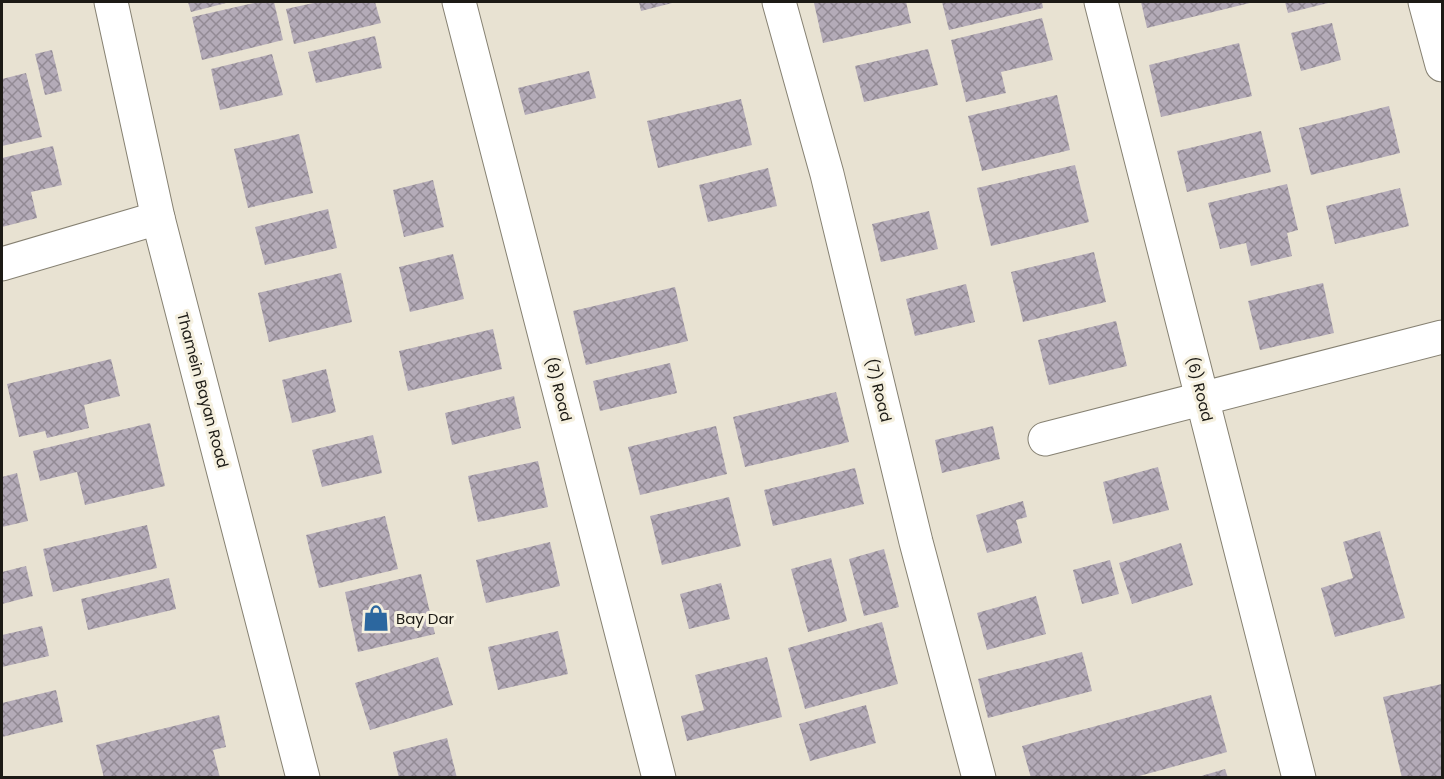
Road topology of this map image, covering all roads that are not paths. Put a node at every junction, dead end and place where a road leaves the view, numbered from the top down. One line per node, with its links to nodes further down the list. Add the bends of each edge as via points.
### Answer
1 (111, 2): 7 (street, Thamein Bayan Road)
2 (459, 2): 13 (street, (8) Road)
3 (779, 2): 14 (street, (7) Road, via 827,174 916,542)
4 (1101, 2): 10 (street, (6) Road)
5 (1425, 2): 6 (street)
6 (1443, 65)
7 (158, 218): 8 (street); 12 (street, Thamein Bayan Road)
8 (2, 264)
9 (1443, 337): 10 (street)
10 (1203, 399): 11 (street); 15 (street, (6) Road)
11 (1045, 439)
12 (303, 777)
13 (659, 777)
14 (979, 777)
15 (1299, 777)

